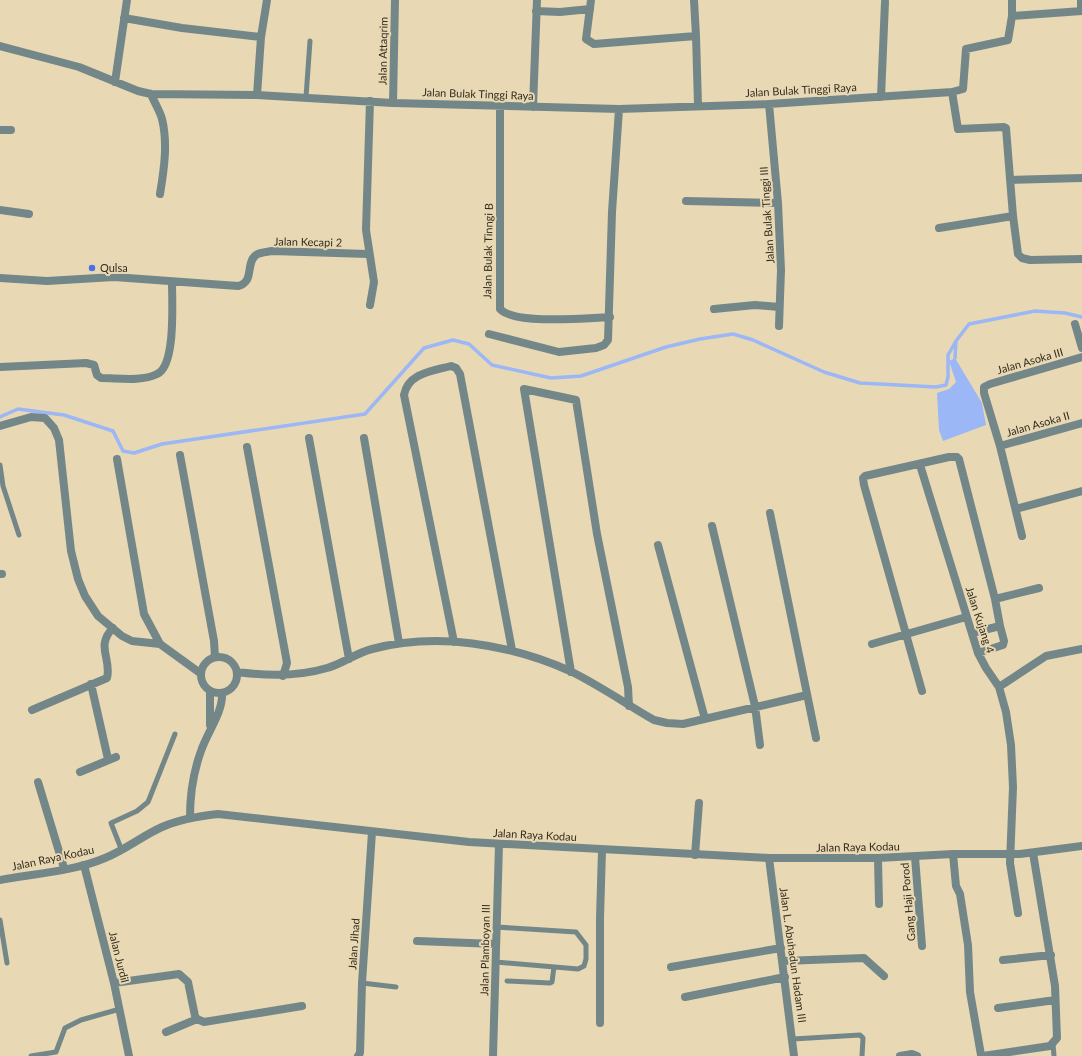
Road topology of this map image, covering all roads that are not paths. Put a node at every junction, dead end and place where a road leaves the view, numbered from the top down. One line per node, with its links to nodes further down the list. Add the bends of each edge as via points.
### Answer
1 (127, 0): 14 (street)
2 (267, 0): 16 (street)
3 (395, 0): 26 (street, Jalan Attaqrim)
4 (537, 0): 11 (street)
5 (591, 0): 10 (street)
6 (694, 0): 15 (street)
7 (1012, 0): 13 (street)
8 (1081, 0): 12 (street)
9 (885, 2): 24 (street)
10 (590, 9): 11 (street); 15 (street, via 586,39 594,44)
11 (536, 11): 30 (street)
12 (1082, 11): 13 (street)
13 (1012, 16): 20 (street, Jalan Bulak Tinggi Raya, via 1008,40 966,49 964,89)
14 (124, 18): 16 (street); 19 (street)
15 (696, 36): 28 (street)
16 (261, 37): 22 (street)
17 (310, 41): 23 (lane)
18 (0, 46): 19 (street, Jalan Bulak Tinggi Raya, via 79,67)
19 (115, 82): 21 (street, Jalan Bulak Tinggi Raya)
20 (952, 92): 24 (street, Jalan Bulak Tinggi Raya); 35 (street, via 958,129 1005,127)
21 (151, 94): 22 (street, Jalan Bulak Tinggi Raya); 36 (street, via 164,131 165,166)
22 (257, 94): 23 (street, Jalan Bulak Tinggi Raya)
23 (306, 97): 25 (street, Jalan Bulak Tinggi Raya)
24 (881, 97): 27 (street, Jalan Bulak Tinggi Raya)
25 (370, 101): 26 (street, Jalan Bulak Tinggi Raya); 43 (street, via 366,230)
26 (394, 103): 29 (street, Jalan Bulak Tinggi Raya)
27 (769, 104): 28 (street, Jalan Bulak Tinggi Raya); 38 (street, Jalan Bulak Tinggi III)
28 (698, 105): 31 (street, Jalan Bulak Tinggi Raya)
29 (500, 106): 30 (street, Jalan Bulak Tinggi Raya); 50 (street, Jalan Bulak Tinngi B, via 500,309 508,315 531,318)
30 (533, 107): 31 (street, Jalan Bulak Tinggi Raya)
31 (619, 109): 50 (street, via 612,212)
32 (0, 130): 33 (street)
33 (11, 130)
34 (1082, 178): 35 (street)
35 (1010, 180): 41 (street)
36 (160, 194)
37 (686, 202): 38 (street)
38 (778, 203): 48 (street, Jalan Bulak Tinggi III, via 781,270)
39 (0, 210): 40 (street)
40 (29, 214)
41 (1012, 216): 42 (street); 44 (street, via 1016,249 1022,258)
42 (939, 228)
43 (368, 254): 46 (street, Jalan Kecapi 2, via 272,251 261,253 254,258 248,280 242,286); 47 (street, via 374,282)
44 (1082, 259)
45 (0, 278): 46 (street, via 47,281 114,277)
46 (172, 282): 56 (street, via 171,344 164,370 158,374 144,378 101,378 97,375 94,365 86,363)
47 (370, 305)
48 (779, 307): 49 (street, via 755,305); 52 (street, Jalan Bulak Tinggi III)
49 (714, 309)
50 (610, 317): 53 (street, via 608,340 596,348 559,352)
51 (1075, 324): 54 (street)
52 (780, 326)
53 (489, 334)
54 (1082, 348)
55 (1082, 357): 61 (street, Jalan Asoka III, via 984,387)
56 (0, 367)
57 (1082, 423): 61 (street, Jalan Asoka II)
58 (0, 426): 78 (street, via 31,417 45,418 54,428 59,440 71,551 78,579 98,616)
59 (310, 438): 89 (street)
60 (364, 438): 83 (street)
61 (1000, 446): 68 (street)
62 (247, 447): 93 (street, via 287,663)
63 (180, 455): 88 (street)
64 (117, 459): 82 (street, via 144,614)
65 (0, 465): 71 (lane, via 3,486)
66 (920, 465): 75 (street, via 949,457 959,459); 76 (street, Jalan Kujang 4); 79 (street, via 863,478)
67 (1082, 491): 68 (street)
68 (1016, 509): 72 (street)
69 (770, 513): 99 (street)
70 (712, 526): 101 (street)
71 (19, 535)
72 (1022, 536)
73 (658, 544): 103 (street)
74 (1039, 588): 75 (street)
75 (995, 599): 77 (street)
76 (966, 617): 79 (street); 80 (street, Jalan Kujang 4)
77 (1000, 626): 80 (street); 87 (street, via 1003,645)
78 (113, 628): 82 (street, via 132,641); 94 (street, via 105,635 107,678)
79 (906, 634): 84 (street); 96 (street)
80 (972, 634): 87 (street, Jalan Kujang 4)
81 (454, 642): 83 (street); 86 (street); 86 (street, via 404,394 409,381 419,374 451,366 460,374)
82 (160, 644): 92 (street)
83 (399, 644): 89 (street, via 370,650)
84 (872, 644)
85 (1082, 648): 95 (street, via 1046,656)
86 (512, 650): 91 (street, via 529,654)
87 (978, 653): 95 (street, Jalan Kujang 4)
88 (215, 657): 90 (street, via 227,658); 92 (street, via 205,662)
89 (349, 659): 93 (street, via 328,668)
90 (237, 672): 93 (street); 98 (street, via 232,688)
91 (571, 672): 100 (street); 100 (street, via 523,390 576,400 597,534 628,687)
92 (200, 673): 97 (street, via 202,684)
93 (283, 676)
94 (91, 684): 102 (street); 108 (street, via 112,758)
95 (999, 687): 117 (street, Jalan Kujang 4, via 1011,745 1013,787)
96 (922, 691)
97 (210, 692): 98 (street); 104 (street)
98 (222, 694): 104 (street, via 222,702)
99 (807, 695): 101 (street); 106 (street)
100 (629, 706): 103 (street, via 667,724 683,724)
101 (755, 706): 103 (street); 107 (street)
102 (32, 710)
103 (704, 719)
104 (210, 728): 111 (street, via 193,775)
105 (175, 734): 116 (lane, via 148,802 137,811 111,823)
106 (816, 738)
107 (760, 745)
108 (80, 772)
109 (38, 782): 125 (street)
110 (699, 803): 120 (street)
111 (190, 818): 112 (street, Jalan Raya Kodau, via 218,814 238,815); 116 (street, Jalan Raya Kodau, via 162,827)
112 (372, 832): 113 (street, Jalan Raya Kodau); 147 (street, Jalan Jihad)
113 (499, 844): 115 (street, Jalan Raya Kodau); 130 (street, Jalan Plamboyan III)
114 (1082, 846): 118 (street, Jalan Raya Kodau)
115 (602, 850): 120 (street, Jalan Raya Kodau); 155 (street)
116 (122, 851): 124 (street, Jalan Raya Kodau)
117 (1010, 853): 118 (street, Jalan Raya Kodau); 119 (street, Jalan Raya Kodau); 128 (street, Jalan Kujang 4)
118 (1034, 853): 136 (street)
119 (953, 854): 121 (street, Jalan Raya Kodau); 158 (street, via 956,886 960,894 968,945 971,1002 981,1055)
120 (695, 855): 122 (street, Jalan Raya Kodau)
121 (915, 857): 123 (street, Jalan Raya Kodau); 134 (street, Gang Haji Porod)
122 (769, 858): 123 (street, Jalan Raya Kodau); 135 (street, Jalan L. Abuhadun Hadam III)
123 (878, 858): 127 (street)
124 (84, 865): 125 (street, Jalan Raya Kodau); 146 (street, Jalan Jurdil)
125 (64, 868): 126 (street, Jalan Raya Kodau)
126 (0, 880)
127 (879, 904)
128 (1018, 913)
129 (0, 920): 131 (lane)
130 (496, 927): 133 (street, Jalan Plamboyan III); 141 (lane, via 576,932 586,945 584,966)
131 (2, 940): 140 (lane)
132 (417, 941): 133 (street)
133 (496, 944): 139 (street, Jalan Plamboyan III)
134 (922, 946)
135 (781, 948): 138 (street, Jalan L. Abuhadun Hadam III); 142 (street)
136 (1051, 955): 137 (street); 150 (street)
137 (1003, 960)
138 (783, 961): 143 (street, via 864,958); 144 (street, Jalan L. Abuhadun Hadam III)
139 (496, 962): 141 (lane); 162 (street, Jalan Plamboyan III)
140 (7, 963)
141 (554, 967): 145 (lane, via 550,983)
142 (671, 967)
143 (884, 976)
144 (785, 978): 149 (street); 157 (street, Jalan L. Abuhadun Hadam III)
145 (506, 981)
146 (114, 983): 152 (street, Jalan Jurdil); 154 (street, via 179,974 188,982)
147 (362, 983): 148 (lane); 161 (street, Jalan Jihad)
148 (396, 987)
149 (685, 997)
150 (1056, 1000): 153 (street); 158 (street, via 1057,1038)
151 (302, 1006): 154 (street, via 204,1022)
152 (120, 1008): 159 (lane, via 64,1028 56,1052); 160 (street, Jalan Jurdil)
153 (998, 1008)
154 (197, 1019): 156 (street)
155 (600, 1023)
156 (166, 1032)
157 (793, 1039): 163 (street, Jalan L. Abuhadun Hadam III); 164 (lane, via 860,1035 863,1038)
158 (1053, 1044): 167 (lane)
159 (31, 1056)
160 (129, 1056)
161 (358, 1056)
162 (493, 1056)
163 (794, 1056)
164 (862, 1056)
165 (900, 1056): 166 (street)
166 (917, 1056)
167 (1054, 1056)

